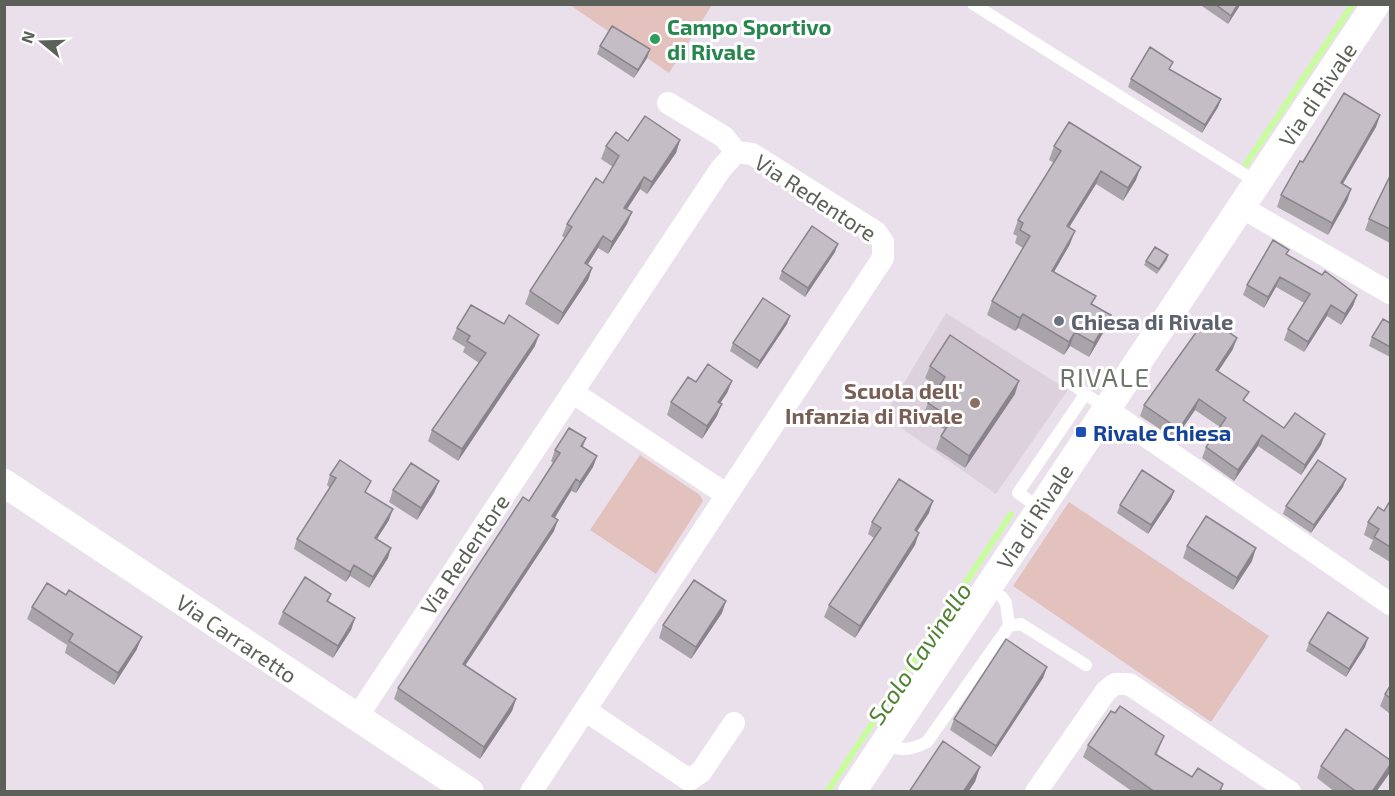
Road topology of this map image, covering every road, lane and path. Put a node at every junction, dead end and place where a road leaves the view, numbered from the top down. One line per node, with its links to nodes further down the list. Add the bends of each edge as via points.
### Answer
1 (973, 4): 5 (lane)
2 (1376, 4): 5 (street, Via di Rivale)
3 (668, 103): 4 (street, Via Redentore, via 724,137)
4 (736, 152): 9 (street, Via Redentore, via 726,161); 12 (street, Via Redentore, via 752,154 869,227 881,237 884,248 878,268)
5 (1258, 183): 6 (street, Via di Rivale)
6 (1241, 207): 7 (street); 10 (street, Via di Rivale)
7 (1390, 293)
8 (1068, 381): 10 (lane)
9 (572, 392): 12 (street); 18 (street, Via Redentore)
10 (1095, 401): 13 (street, Via di Rivale); 14 (street)
11 (4, 483): 18 (street, Via Carraretto)
12 (727, 495): 17 (street, Via Redentore)
13 (994, 593): 15 (lane, via 1006,603); 20 (street, Via di Rivale)
14 (1390, 604)
15 (1009, 626): 16 (lane, via 1021,624); 20 (lane, via 927,742 901,749)
16 (1086, 666)
17 (585, 710): 19 (street, via 689,780 701,771); 23 (street, Via Redentore)
18 (357, 717): 22 (street, Via Carraretto)
19 (734, 723)
20 (884, 744): 24 (street, Via di Rivale)
21 (1289, 791): 25 (street, via 1129,684 1115,684 1106,691)
22 (470, 792)
23 (531, 792)
24 (852, 792)
25 (1036, 792)

